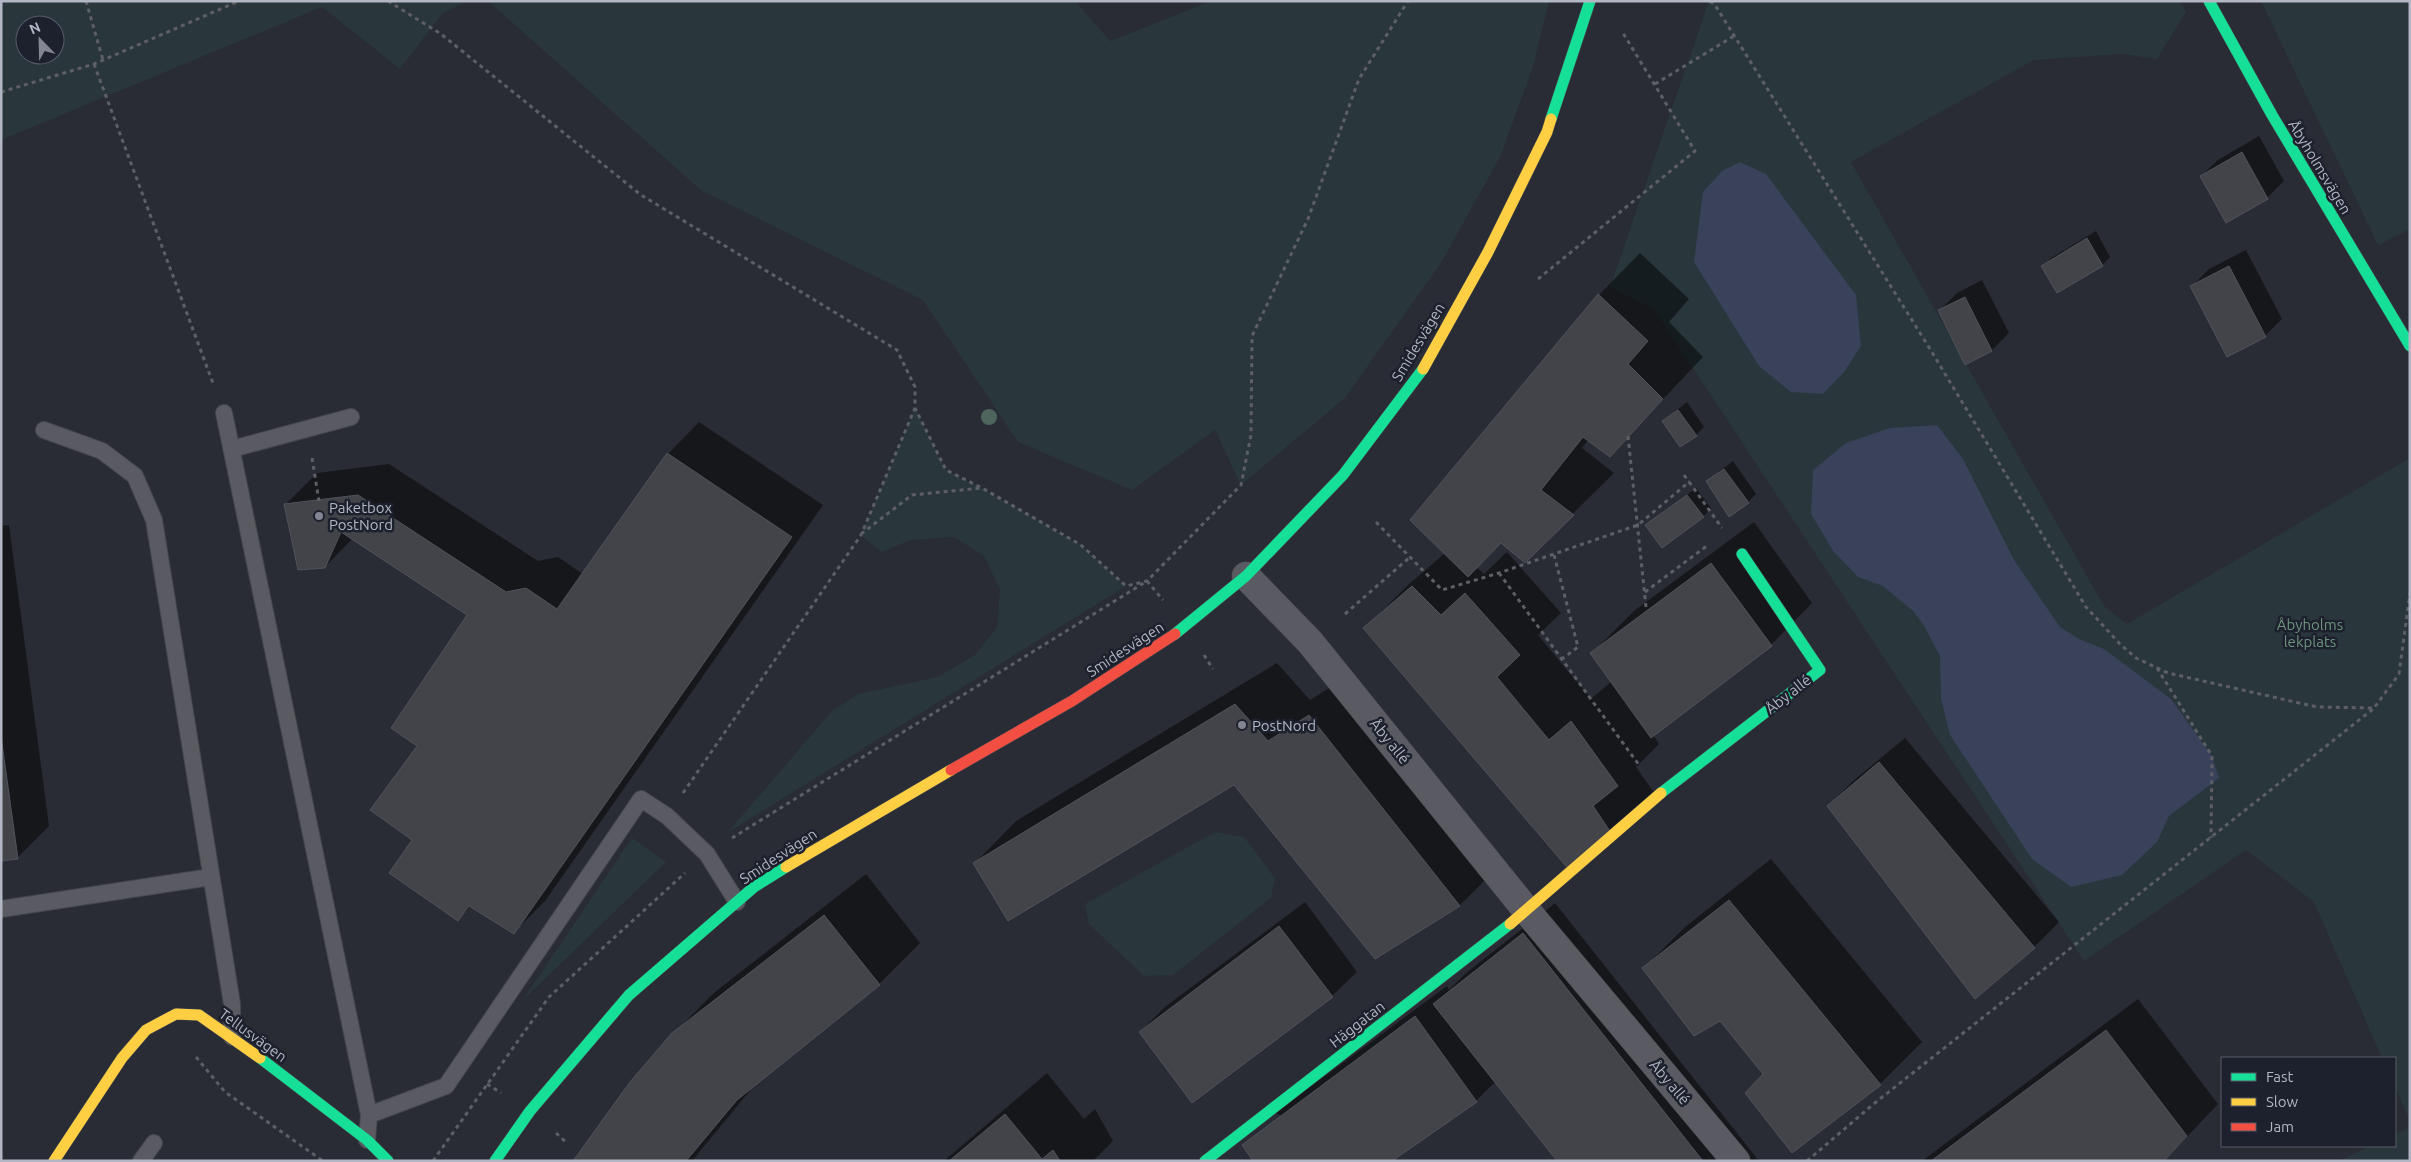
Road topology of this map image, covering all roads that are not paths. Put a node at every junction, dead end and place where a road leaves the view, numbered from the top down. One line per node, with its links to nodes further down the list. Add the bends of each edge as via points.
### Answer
1 (1590, 1): 9 (street, Smidesvägen, via 1547,132 1488,252 1422,371 1343,475)
2 (2209, 1): 3 (street, Åbyholmsvägen, via 2272,115)
3 (2410, 346)
4 (224, 413): 7 (lane)
5 (351, 417): 7 (lane)
6 (44, 430): 10 (lane, via 102,451 135,476 154,520)
7 (232, 449): 15 (lane)
8 (1742, 554): 13 (street, Åby allé, via 1820,670 1660,794)
9 (1246, 576): 11 (street, Smidesvägen, via 1186,627 1080,696 875,813 754,887); 13 (street, Åby allé, via 1310,642)
10 (211, 877): 12 (lane); 14 (lane, via 232,1004)
11 (737, 902): 15 (lane, via 707,854 667,816 641,798 446,1086); 21 (street, Smidesvägen, via 629,995 530,1111)
12 (1, 910)
13 (1527, 911): 22 (street, Häggatan); 23 (street, Åby allé)
14 (232, 1037): 16 (street, Tellusvägen); 18 (street, Tellusvägen, via 199,1015 176,1014 146,1030 122,1058)
15 (369, 1115): 16 (lane)
16 (367, 1140): 20 (street, Tellusvägen)
17 (154, 1143): 19 (lane)
18 (54, 1161)
19 (141, 1161)
20 (388, 1161)
21 (495, 1161)
22 (1205, 1161)
23 (1736, 1161)

